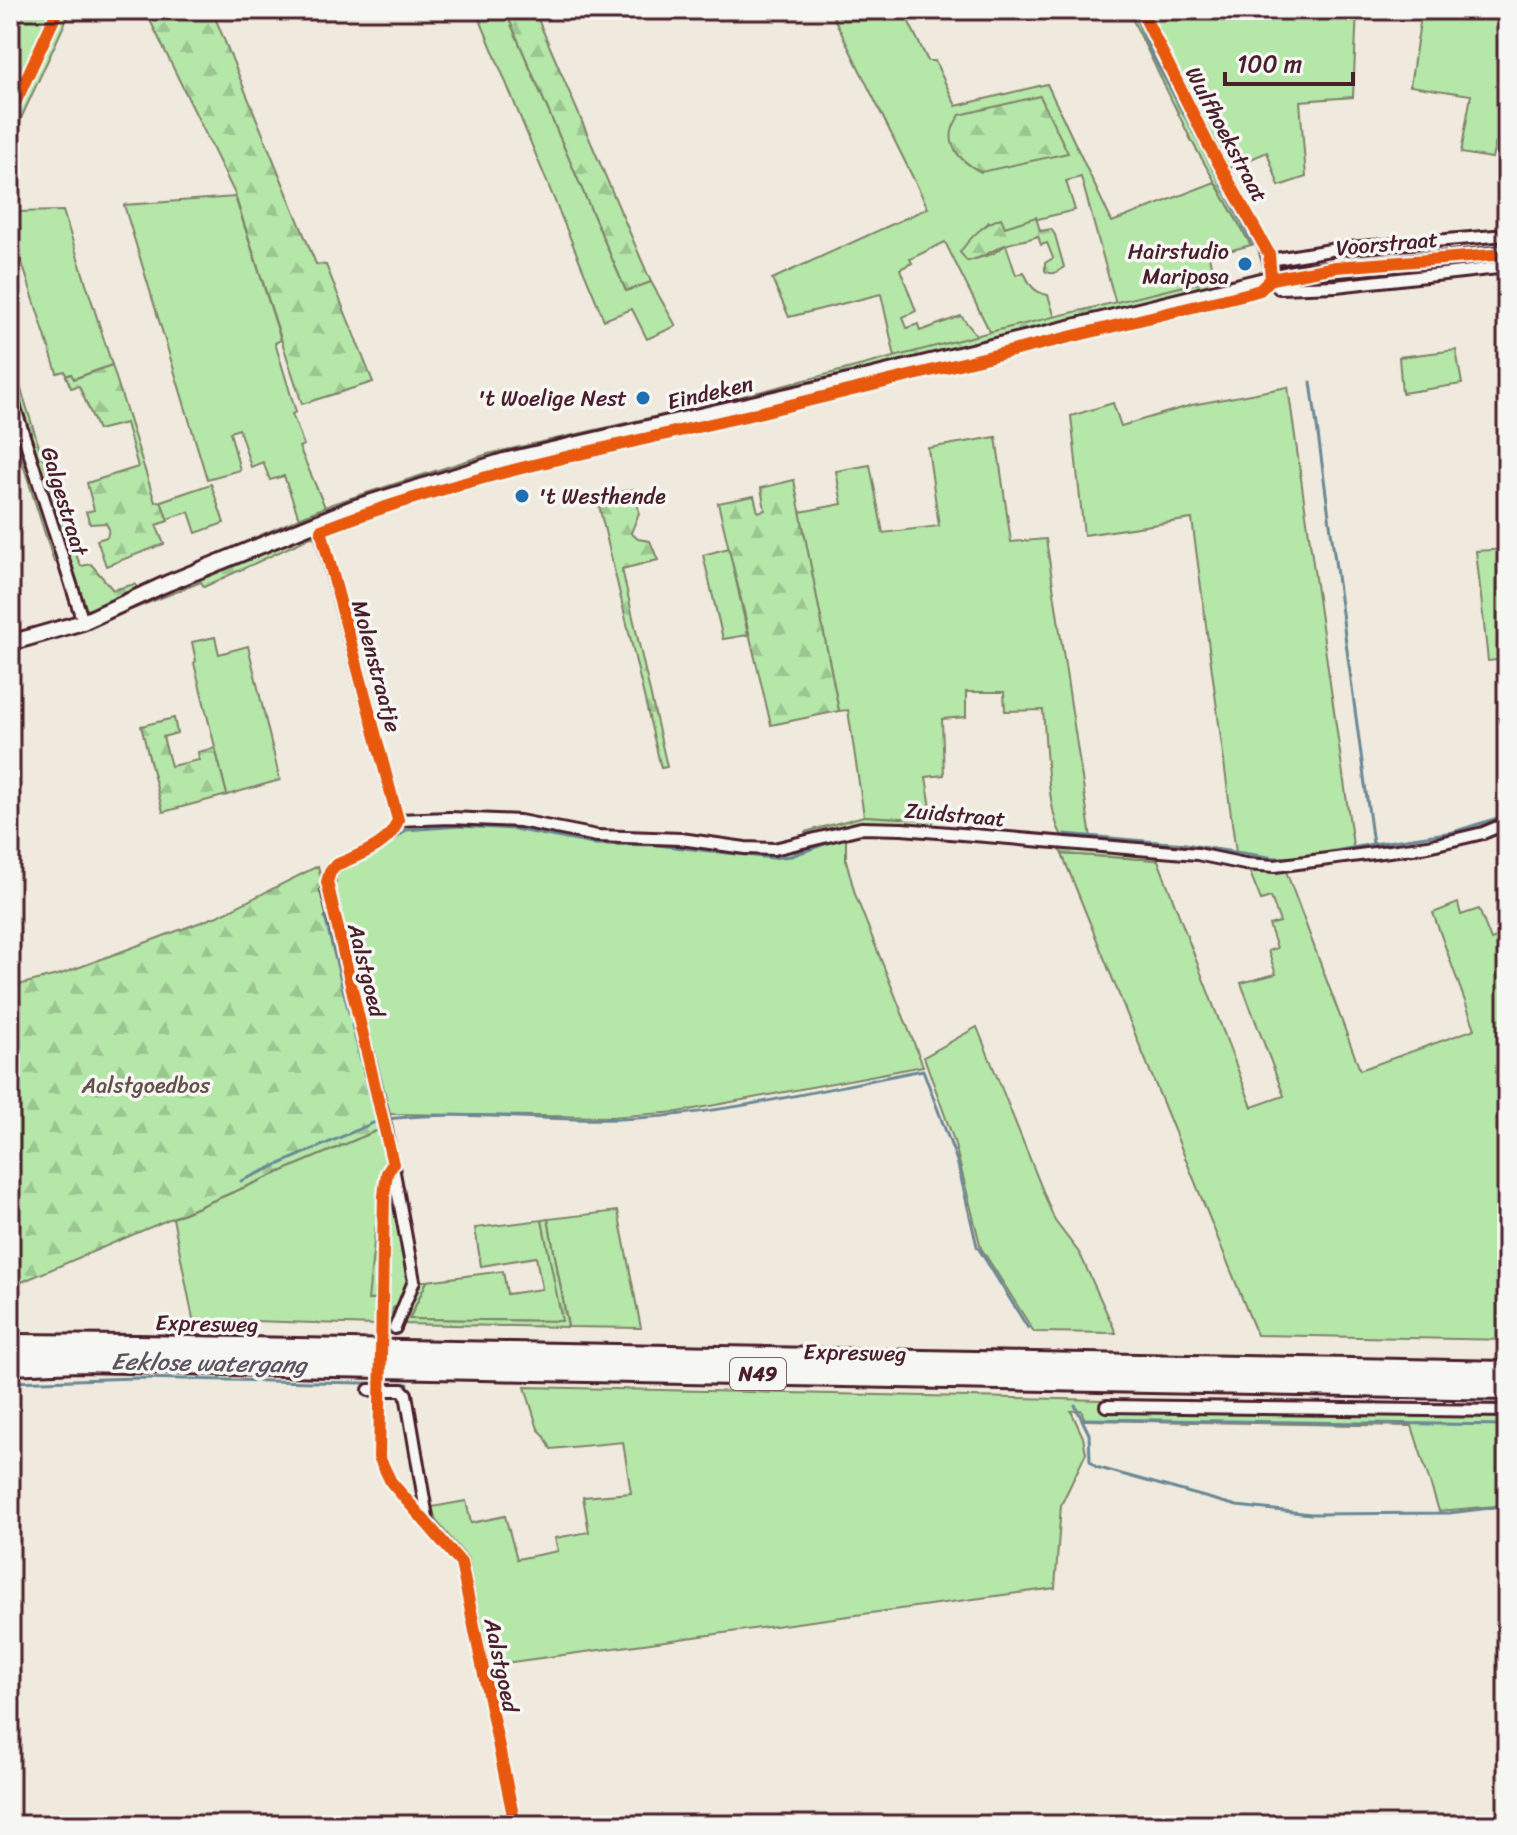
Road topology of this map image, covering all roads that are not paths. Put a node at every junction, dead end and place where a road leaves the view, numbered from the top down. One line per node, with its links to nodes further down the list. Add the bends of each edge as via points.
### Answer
1 (58, 10): 3 (street)
2 (1141, 10): 6 (street, Wulfhoekstraat)
3 (10, 114)
4 (1507, 235): 6 (street, Voorstraat, via 1344,248)
5 (1507, 254): 8 (street, Voorstraat, via 1336,267)
6 (1270, 260): 8 (street, Wulfhoekstraat)
7 (1507, 267): 8 (street, Voorstraat, via 1336,286 1279,288)
8 (1271, 279): 10 (street, Eindeken, via 504,461)
9 (10, 392): 11 (street, Galgestraat)
10 (318, 521): 11 (street, Eindeken); 13 (street, Molenstraatje)
11 (83, 622): 12 (street, Eindeken)
12 (10, 643)
13 (398, 820): 14 (street, Zuidstraat, via 510,820 597,836 774,849 861,828 902,829 1197,854 1275,866 1428,846); 15 (street, Aalstgoed, via 386,840 336,865 327,882 385,1123 414,1281)
14 (1507, 823)
15 (395, 1328)
16 (10, 1345): 18 (highway, Expresweg / N49)
17 (10, 1364): 19 (highway, Expresweg / N49, via 77,1361)
18 (1507, 1372)
19 (1507, 1389)
20 (369, 1390): 23 (street, Aalstgoed, via 406,1394 428,1523 461,1563)
21 (1106, 1406): 22 (street)
22 (1507, 1411)
23 (515, 1825)

